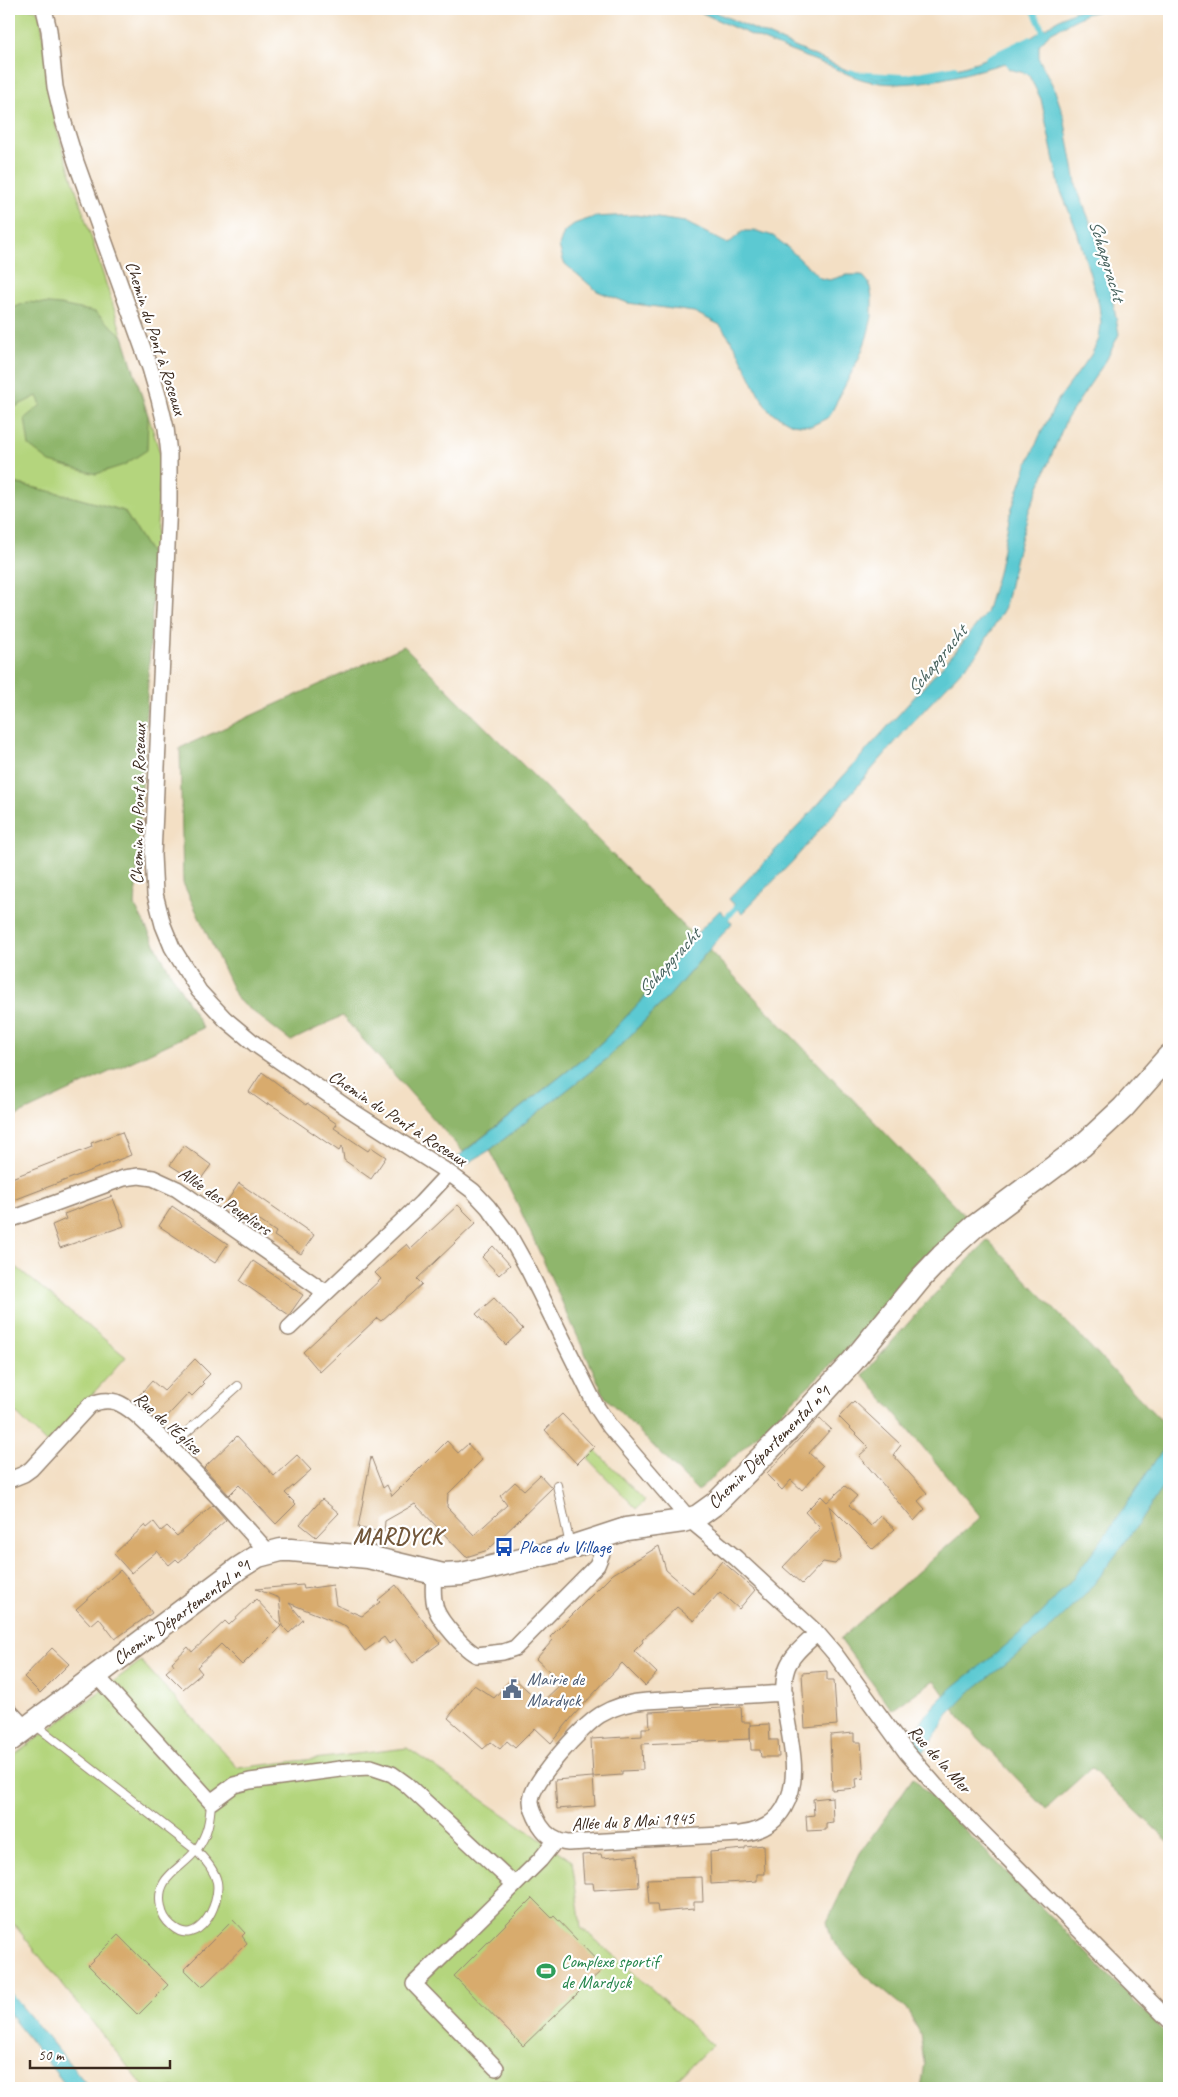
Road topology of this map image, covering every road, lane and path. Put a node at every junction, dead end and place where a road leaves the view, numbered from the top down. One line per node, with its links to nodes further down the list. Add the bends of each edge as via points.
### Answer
1 (44, 9): 3 (street, Chemin du Pont à Roseaux, via 63,120 150,368 167,441 169,502 153,840 155,894 163,925 192,982 233,1027 352,1111)
2 (1169, 1056): 11 (street, Chemin Départemental n°1, via 1123,1108 1082,1146 975,1226 942,1256 808,1410 716,1503)
3 (449, 1173): 5 (street); 11 (street, Chemin du Pont à Roseaux, via 473,1191 503,1226 600,1413)
4 (9, 1220): 5 (street, Allée des Peupliers, via 116,1180 139,1176 153,1178 177,1189)
5 (325, 1292): 6 (street)
6 (289, 1328)
7 (238, 1386): 8 (lane)
8 (170, 1447): 9 (street, Rue de l'Église, via 124,1407 103,1401 83,1411 31,1469); 14 (street, Rue de l'Église)
9 (9, 1480)
10 (557, 1485): 13 (lane)
11 (690, 1520): 12 (street, Chemin Départemental n°1, via 637,1527); 16 (street, Rue de la Mer)
12 (602, 1536): 13 (street, Chemin Départemental n°1); 15 (street, via 602,1553 596,1565 516,1648 503,1652 477,1656 464,1646 436,1610)
13 (571, 1547): 15 (street, Chemin Départemental n°1, via 462,1574)
14 (269, 1553): 15 (street, Chemin Départemental n°1, via 291,1550 353,1555); 17 (street, Chemin Départemental n°1, via 239,1568)
15 (434, 1574)
16 (817, 1633): 18 (street, Allée du 8 Mai 1945, via 791,1660); 25 (street, Rue de la Mer, via 916,1763)
17 (96, 1675): 20 (street, Chemin Départemental n°1); 21 (street)
18 (785, 1693): 22 (street, Allée du 8 Mai 1945, via 637,1702 599,1716 547,1770 532,1793 535,1815 543,1829); 22 (street, Allée du 8 Mai 1945, via 792,1782 783,1810 764,1828 730,1835 577,1844)
19 (9, 1711): 20 (street)
20 (22, 1730): 23 (lane)
21 (211, 1802): 23 (lane, via 208,1828); 24 (street, via 234,1785 250,1781 371,1767 385,1771 406,1784)
22 (556, 1840): 24 (street)
23 (196, 1850): 23 (lane, via 171,1872 161,1886 160,1902 165,1919 183,1932 190,1931 208,1918 218,1892 209,1865)
24 (514, 1884): 26 (street, via 414,1984)
25 (1169, 2020)
26 (496, 2068)

